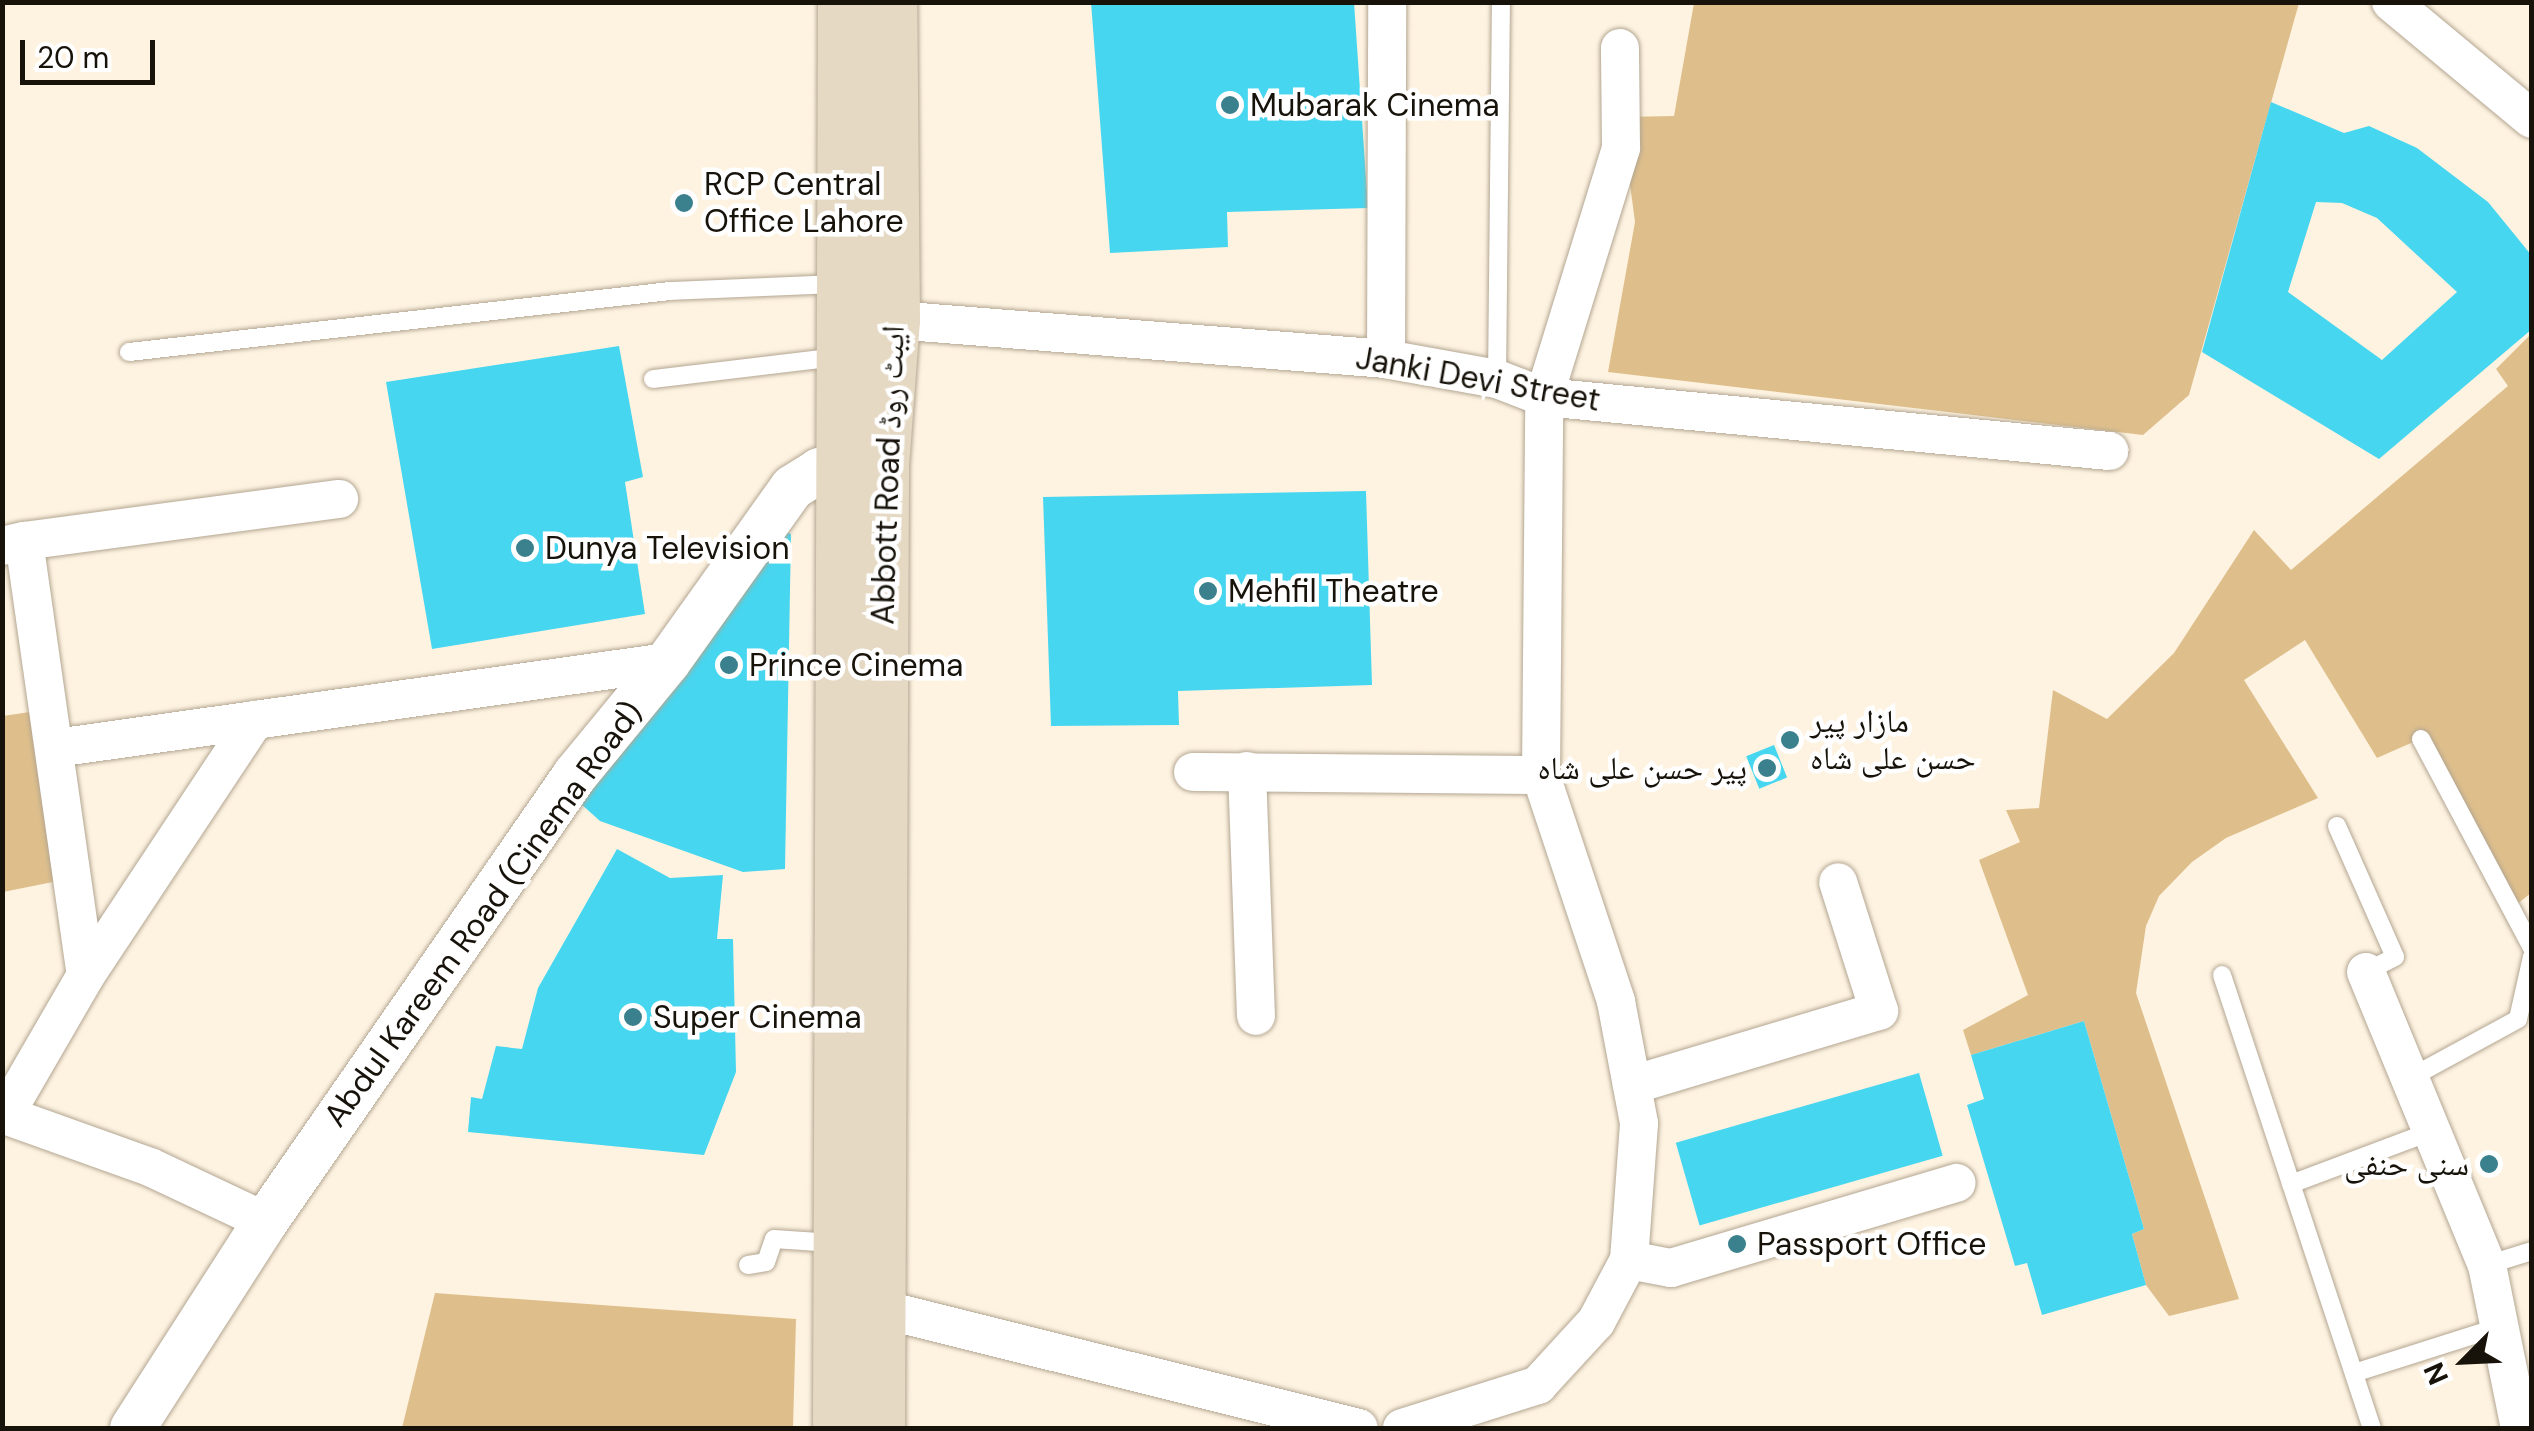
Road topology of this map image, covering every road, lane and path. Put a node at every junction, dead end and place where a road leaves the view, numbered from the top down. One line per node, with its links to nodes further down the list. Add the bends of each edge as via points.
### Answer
1 (844, 2): 8 (main road, Abbott Road ایبٹ روڈ)
2 (891, 2): 8 (main road, Abbott Road ایبٹ روڈ)
3 (1387, 2): 10 (street)
4 (1501, 2): 12 (lane)
5 (2390, 2): 7 (street)
6 (1620, 48): 13 (street, via 1622,148)
7 (2532, 119)
8 (857, 320): 9 (lane, via 670,291); 10 (street, Janki Devi Street); 11 (lane); 15 (main road, Abbott Road ایبٹ روڈ)
9 (128, 352)
10 (1386, 359): 12 (street, Janki Devi Street)
11 (653, 378)
12 (1497, 379): 13 (street, Janki Devi Street)
13 (1544, 398): 14 (street, Janki Devi Street); 24 (street)
14 (2110, 451)
15 (862, 466): 18 (street, Abdul Kareem Road (Cinema Road), via 819,470 792,488); 40 (main road, Abbott Road ایبٹ روڈ); 45 (main road, Abbott Road ایبٹ روڈ)
16 (340, 498): 17 (street)
17 (13, 543): 21 (street)
18 (667, 662): 19 (street); 39 (street, Abdul Kareem Road (Cinema Road), via 575,774)
19 (255, 720): 21 (street); 30 (street)
20 (2421, 739): 27 (lane)
21 (56, 748): 30 (street)
22 (1247, 771): 23 (street); 24 (street); 32 (street)
23 (1193, 772)
24 (1541, 775): 34 (street, via 1616,1001)
25 (2337, 826): 29 (lane, via 2395,957)
26 (1838, 882): 34 (street, via 1880,1010)
27 (2532, 948)
28 (2532, 957): 33 (lane, via 2518,1019)
29 (2366, 972): 33 (street)
30 (86, 974): 35 (street)
31 (2222, 975): 38 (lane)
32 (1256, 1016)
33 (2410, 1078): 36 (street)
34 (1632, 1085): 42 (street, via 1639,1123)
35 (4, 1115): 39 (street, via 150,1168)
36 (2432, 1131): 38 (lane); 44 (street)
37 (1957, 1183): 42 (street, via 1671,1268)
38 (2291, 1184): 47 (lane)
39 (265, 1221): 48 (street, Abdul Kareem Road (Cinema Road))
40 (839, 1244): 43 (lane, via 774,1239 766,1262); 45 (main road, Abbott Road ایبٹ روڈ)
41 (2532, 1251): 44 (lane)
42 (1629, 1260): 52 (street, via 1596,1322 1538,1385)
43 (748, 1265)
44 (2486, 1265): 46 (street)
45 (860, 1304): 49 (main road, Abbott Road ایبٹ روڈ); 50 (main road, Abbott Road ایبٹ روڈ); 51 (street)
46 (2499, 1327): 47 (lane); 54 (street)
47 (2354, 1373): 53 (lane)
48 (132, 1428)
49 (839, 1428)
50 (878, 1428)
51 (1359, 1428)
52 (1402, 1428)
53 (2372, 1428)
54 (2520, 1428)

